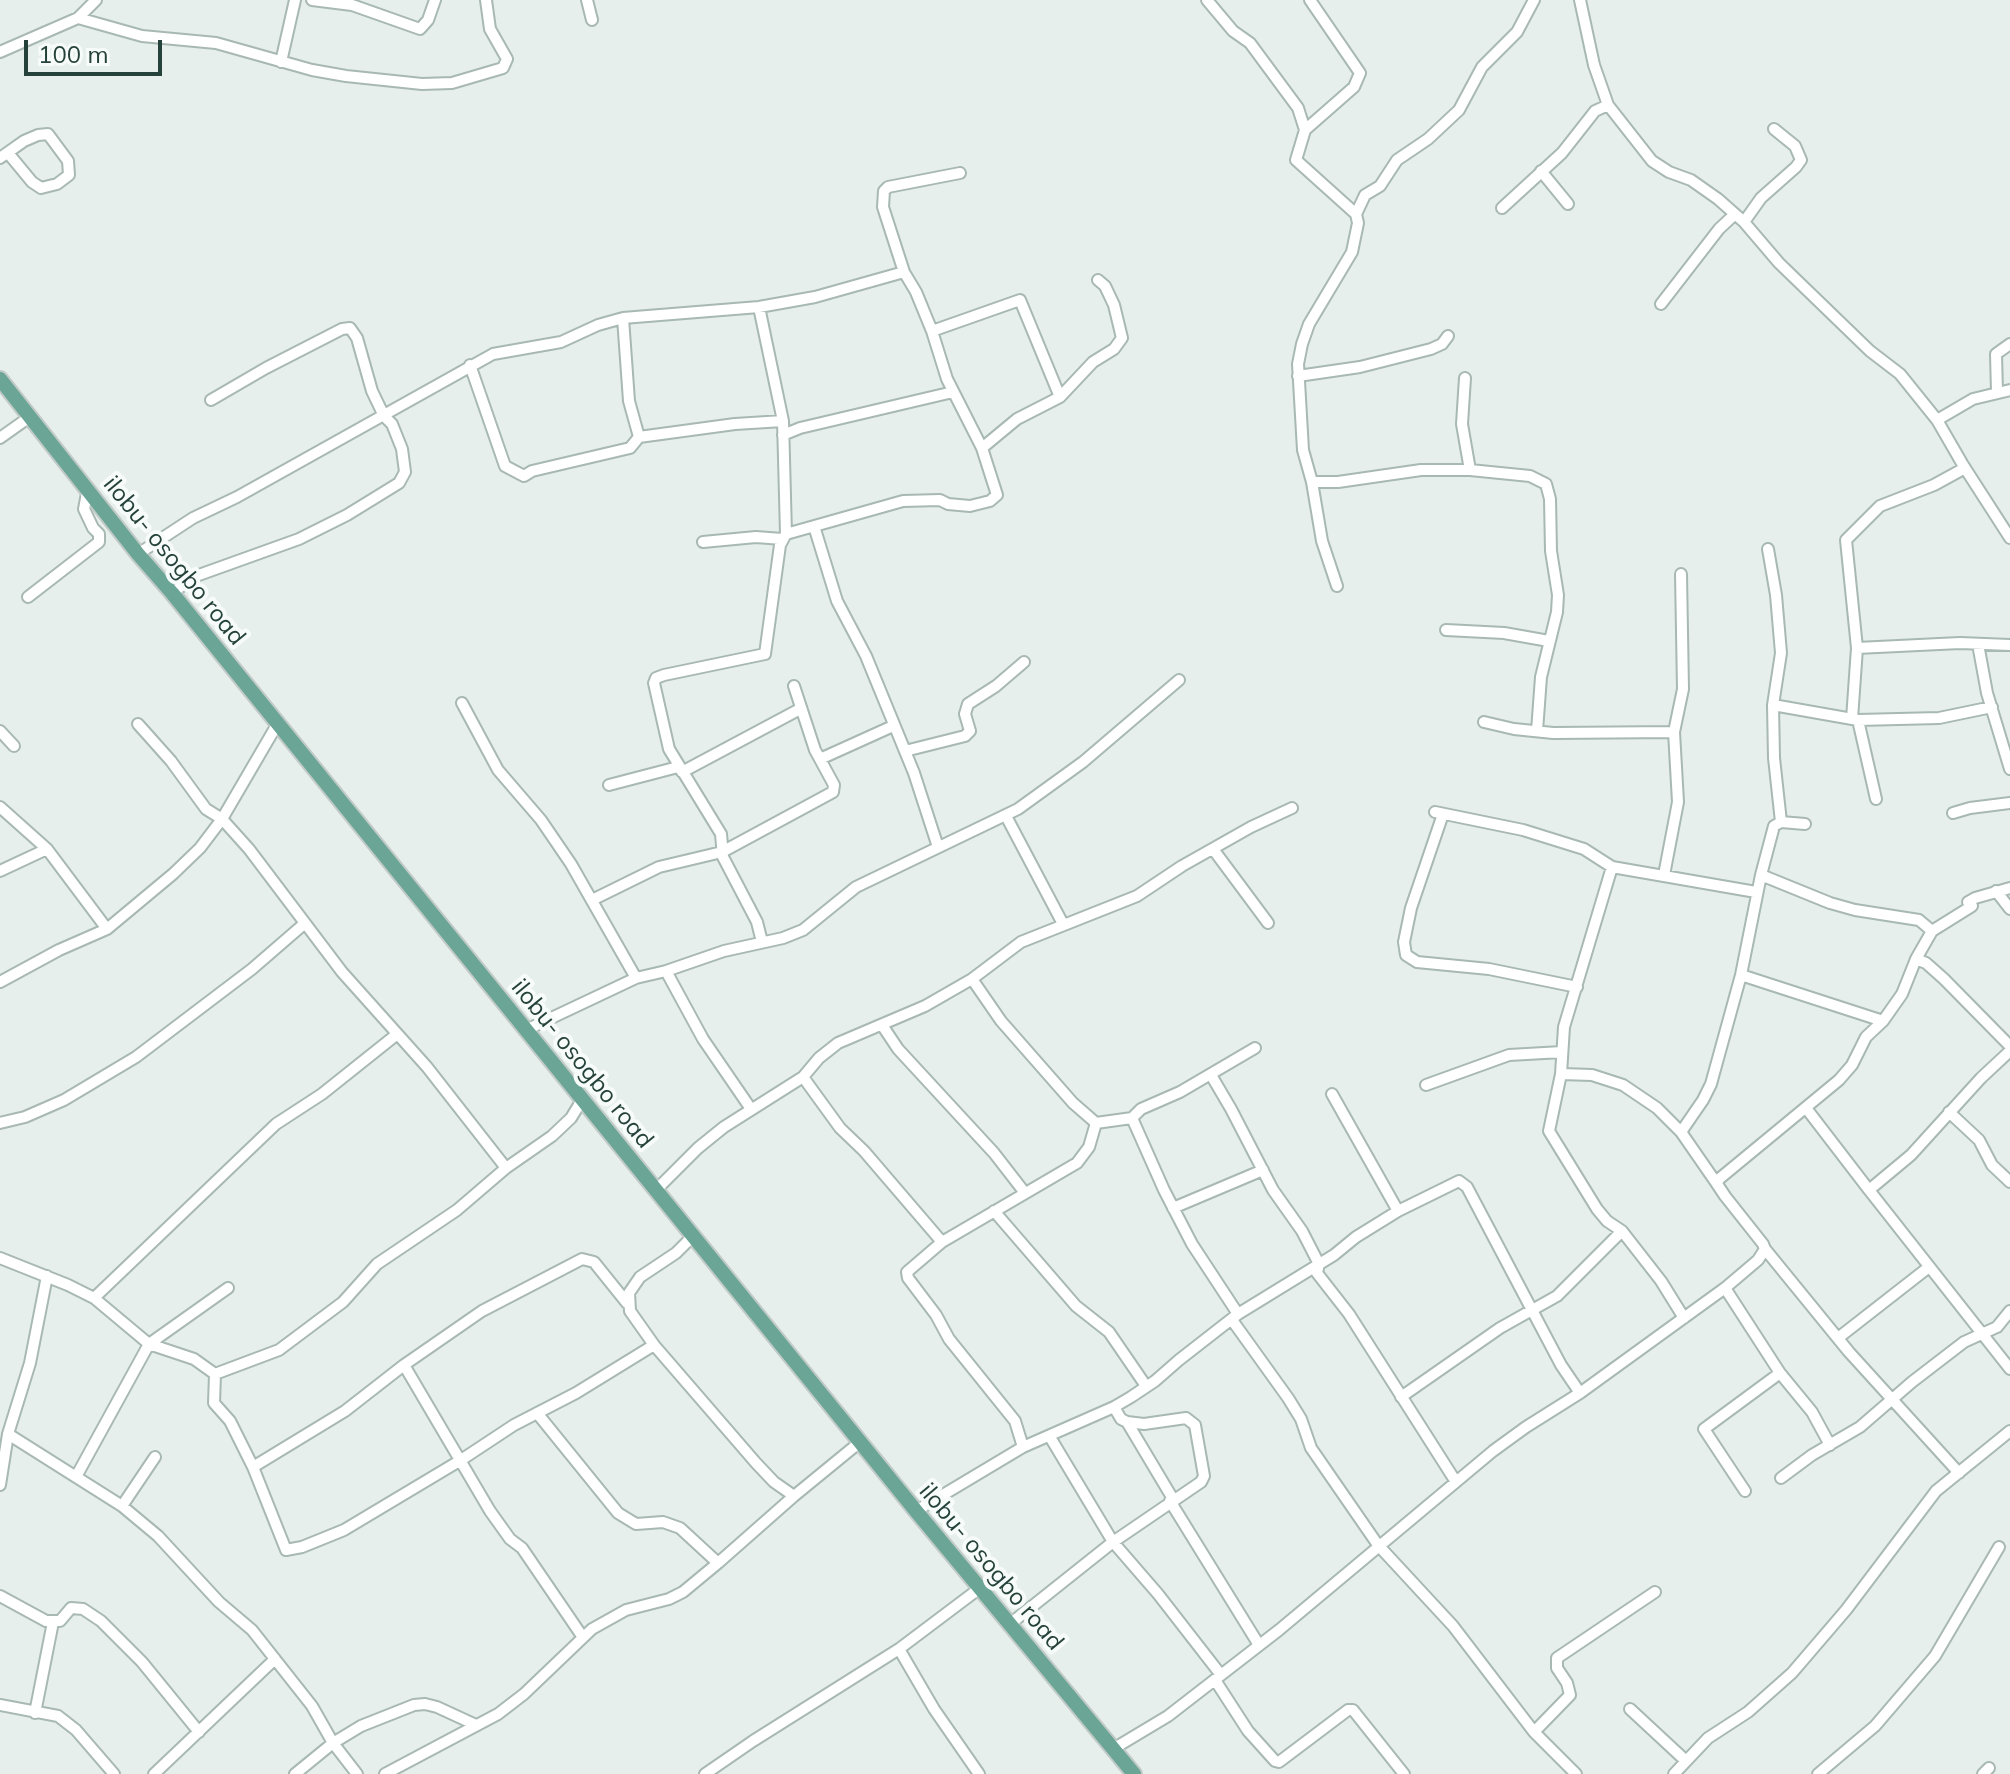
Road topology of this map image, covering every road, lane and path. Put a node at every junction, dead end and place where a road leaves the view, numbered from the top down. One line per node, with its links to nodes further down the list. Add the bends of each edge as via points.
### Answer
1 (96, 0): 11 (street)
2 (295, 0): 14 (street)
3 (312, 0): 4 (street, via 352,5 420,29)
4 (435, 0)
5 (486, 0): 14 (street, via 490,29 507,59 503,68 486,75 422,84)
6 (587, 0): 12 (street)
7 (1207, 0): 17 (street, via 1250,43 1298,108)
8 (1310, 0): 17 (street, via 1360,73 1354,87)
9 (1534, 0): 23 (street, via 1517,32 1482,67 1459,110 1397,160 1380,186 1365,195)
10 (1580, 0): 15 (street)
11 (78, 18): 13 (street); 14 (street, via 142,36 216,43)
12 (592, 20)
13 (0, 52)
14 (281, 62)
15 (1608, 105): 19 (street, via 1595,111); 24 (street, via 1652,161 1691,180)
16 (1774, 129): 25 (street, via 1795,146 1801,160)
17 (1305, 130): 23 (street, via 1296,160)
18 (4, 155): 18 (street, via 41,188 69,175 68,161 48,134 24,141)
19 (1541, 171): 21 (street); 22 (street)
20 (960, 173): 26 (street, via 898,183 884,191 883,207)
21 (1568, 204)
22 (1502, 208)
23 (1356, 214): 35 (street, via 1356,242 1309,324)
24 (1735, 214): 25 (street); 28 (street)
25 (1744, 222): 45 (street, via 1779,263 1900,374)
26 (904, 272): 29 (street); 31 (street)
27 (1098, 280): 41 (street, via 1114,305 1122,338)
28 (1661, 304)
29 (759, 307): 30 (street); 46 (street)
30 (623, 318): 34 (street, via 561,342 493,354); 48 (street, via 629,401)
31 (932, 331): 39 (street); 41 (street, via 1020,300)
32 (1448, 336): 35 (street, via 1431,349)
33 (2010, 344): 40 (street, via 1996,354)
34 (470, 365): 44 (street, via 394,410); 48 (street, via 505,466 524,476 630,448)
35 (1298, 376): 53 (street, via 1303,450)
36 (1465, 378): 52 (street, via 1462,424)
37 (0, 379): 43 (main road, ilobu- osogbo road)
38 (2010, 390): 40 (street)
39 (953, 392): 47 (street); 50 (street)
40 (1997, 392): 45 (street)
41 (1060, 397): 50 (street, via 1017,419)
42 (211, 400): 44 (street, via 350,328)
43 (31, 416): 49 (street); 54 (main road, ilobu- osogbo road)
44 (388, 420): 60 (street, via 193,518); 63 (street, via 405,460 399,483 299,539 209,571)
45 (1937, 420): 51 (street)
46 (783, 421): 47 (street); 48 (street)
47 (783, 435): 56 (street)
48 (639, 437)
49 (0, 438)
50 (982, 448): 55 (street, via 997,495 990,501 970,506 903,501)
51 (1965, 468): 57 (street); 69 (street, via 1880,506 1846,540)
52 (1470, 470): 53 (street); 66 (street, via 1530,476 1546,484 1558,595)
53 (1312, 482): 62 (street, via 1322,541)
54 (88, 488): 60 (main road, ilobu- osogbo road); 64 (street, via 84,509 99,542)
55 (814, 526): 56 (street); 81 (street, via 837,601)
56 (784, 537): 58 (street); 89 (street, via 765,654 685,669 654,681 663,728)
57 (2010, 538)
58 (703, 542)
59 (1768, 549): 74 (street, via 1781,653)
60 (138, 554): 63 (main road, ilobu- osogbo road)
61 (1681, 574): 84 (street, via 1683,689)
62 (1337, 586)
63 (172, 593): 79 (main road, ilobu- osogbo road)
64 (28, 597)
65 (1446, 630): 66 (street)
66 (1549, 641): 83 (street)
67 (1978, 644): 68 (street); 69 (street); 75 (street)
68 (2010, 645)
69 (1857, 648): 77 (street)
70 (1024, 662): 86 (street, via 968,704 970,731 965,736)
71 (1179, 680): 96 (street, via 1083,762)
72 (794, 686): 76 (street)
73 (462, 703): 111 (street, via 498,770 557,842)
74 (1773, 705): 77 (street); 98 (street)
75 (1992, 707): 77 (street, via 1939,718); 88 (street)
76 (800, 709): 87 (street); 89 (street)
77 (1855, 719): 91 (street)
78 (1484, 722): 83 (street)
79 (278, 723): 97 (street); 128 (main road, ilobu- osogbo road)
80 (138, 724): 97 (street, via 206,809)
81 (893, 726): 86 (street); 87 (street)
82 (0, 731): 85 (street)
83 (1537, 731): 84 (street)
84 (1674, 732): 106 (street, via 1677,814)
85 (14, 746)
86 (905, 751): 100 (street)
87 (820, 759): 103 (street, via 833,792)
88 (2010, 769)
89 (680, 770): 90 (street); 103 (street, via 717,825)
90 (609, 785)
91 (1876, 799)
92 (2010, 803): 95 (street)
93 (0, 807): 101 (street)
94 (1292, 808): 102 (street)
95 (1953, 813)
96 (1006, 816): 100 (street); 115 (street)
97 (222, 819): 114 (street); 116 (street, via 173,874)
98 (1781, 822): 99 (street); 107 (street, via 1774,826)
99 (1805, 824)
100 (938, 847): 118 (street, via 856,887 803,930)
101 (47, 849): 105 (street); 116 (street)
102 (1213, 849): 113 (street); 115 (street, via 1137,896)
103 (722, 852): 111 (street, via 659,867); 118 (street)
104 (1612, 867): 106 (street); 125 (street); 125 (street, via 1584,849 1439,813 1411,908 1404,942 1406,955 1417,962 1489,969)
105 (0, 871)
106 (1664, 875): 110 (street)
107 (1761, 875): 110 (street); 117 (street, via 1830,903 1919,920)
108 (2010, 888): 109 (street)
109 (1996, 891): 112 (street); 117 (street, via 1968,902 1972,906)
110 (1756, 892): 121 (street)
111 (592, 900): 122 (street)
112 (2010, 909)
113 (1268, 923)
114 (304, 924): 129 (street); 143 (street, via 136,1057 64,1100)
115 (1063, 924): 123 (street, via 1021,942)
116 (107, 929): 124 (street)
117 (1932, 931): 119 (street)
118 (762, 942): 120 (street)
119 (1916, 959): 126 (street, via 1902,994); 131 (street, via 1944,979)
120 (666, 971): 122 (street); 140 (street, via 696,1028)
121 (1741, 975): 126 (street); 145 (street, via 1711,1084)
122 (636, 978): 128 (street)
123 (972, 979): 127 (street); 144 (street, via 1022,1045)
124 (0, 982)
125 (1577, 987): 132 (street)
126 (1883, 1021): 139 (street, via 1866,1037 1839,1080)
127 (882, 1025): 135 (street, via 838,1043); 152 (street)
128 (526, 1030): 138 (main road, ilobu- osogbo road)
129 (396, 1035): 146 (street); 166 (street, via 276,1124)
130 (1255, 1048): 134 (street)
131 (2010, 1048): 141 (street)
132 (1562, 1052): 133 (street); 136 (street, via 1509,1055)
133 (1561, 1074): 145 (street, via 1592,1075 1623,1085); 156 (street, via 1549,1131 1597,1209)
134 (1211, 1075): 142 (street); 147 (street)
135 (803, 1077): 140 (street); 158 (street, via 840,1128)
136 (1426, 1085)
137 (1332, 1094): 155 (street)
138 (582, 1100): 146 (street, via 552,1136); 150 (main road, ilobu- osogbo road)
139 (1806, 1108): 149 (street, via 1722,1174); 151 (street)
140 (751, 1109): 150 (street, via 698,1148)
141 (1949, 1112): 148 (street, via 1979,1140 1992,1165); 151 (street, via 1911,1155)
142 (1132, 1118): 144 (street); 153 (street)
143 (0, 1123)
144 (1096, 1123): 152 (street, via 1077,1163)
145 (1681, 1132): 149 (street)
146 (506, 1168): 179 (street, via 457,1210 377,1264 343,1302 279,1350)
147 (1263, 1170): 153 (street); 161 (street)
148 (2010, 1182)
149 (1717, 1184): 159 (street)
150 (656, 1190): 157 (main road, ilobu- osogbo road)
151 (1869, 1190): 162 (street)
152 (1025, 1193): 154 (street)
153 (1173, 1208): 170 (street)
154 (994, 1211): 158 (street); 180 (street, via 1076,1306 1109,1332)
155 (1398, 1211): 161 (street); 168 (street, via 1461,1180)
156 (1622, 1231): 168 (street, via 1557,1296); 171 (street)
157 (693, 1236): 167 (street, via 640,1277); 190 (main road, ilobu- osogbo road)
158 (942, 1242): 192 (street, via 908,1269 908,1278 967,1364 1011,1415)
159 (1765, 1249): 165 (street); 173 (street)
160 (0, 1258): 163 (street)
161 (1319, 1264): 170 (street); 182 (street, via 1317,1273)
162 (1929, 1267): 172 (street); 173 (street)
163 (47, 1276): 166 (street); 188 (street, via 30,1363)
164 (228, 1288): 174 (street)
165 (1725, 1288): 171 (street); 178 (street)
166 (94, 1298): 174 (street)
167 (627, 1303): 175 (street); 176 (street, via 594,1262 582,1259 482,1311)
168 (1532, 1310): 181 (street); 182 (street)
169 (2010, 1311): 172 (street, via 1997,1327)
170 (1235, 1317): 180 (street); 207 (street, via 1301,1419 1311,1448)
171 (1684, 1318): 181 (street)
172 (1980, 1333): 177 (street); 183 (street)
173 (1838, 1338): 183 (street)
174 (149, 1344): 179 (street, via 194,1359); 197 (street)
175 (654, 1345): 185 (street); 202 (street, via 765,1472)
176 (404, 1365): 194 (street); 195 (street, via 345,1411)
177 (2010, 1369)
178 (1780, 1373): 191 (street, via 1812,1412); 201 (street, via 1704,1429)
179 (215, 1374): 195 (street, via 214,1403 230,1421)
180 (1146, 1386): 184 (street)
181 (1580, 1393): 199 (street)
182 (1401, 1397): 199 (street)
183 (1891, 1400): 191 (street); 196 (street)
184 (1114, 1407): 186 (street); 189 (street)
185 (537, 1413): 194 (street); 209 (street, via 618,1513 636,1524 673,1525)
186 (1127, 1422): 203 (street); 203 (street, via 1186,1418 1195,1425 1204,1476)
187 (2010, 1431): 196 (street)
188 (8, 1434): 197 (street); 200 (street)
189 (1050, 1437): 192 (street); 206 (street)
190 (860, 1442): 202 (street); 205 (main road, ilobu- osogbo road)
191 (1830, 1445): 198 (street)
192 (1023, 1447): 205 (street)
193 (155, 1457): 204 (street)
194 (461, 1460): 195 (street, via 344,1530 286,1550); 215 (street, via 490,1511)
195 (253, 1467)
196 (1959, 1473): 228 (street, via 1926,1504 1792,1673)
197 (77, 1475): 204 (street)
198 (1781, 1478)
199 (1456, 1482): 207 (street)
200 (0, 1485)
201 (1745, 1491)
202 (794, 1496): 209 (street)
203 (1171, 1500): 206 (street); 216 (street)
204 (122, 1506): 218 (street, via 252,1630)
205 (916, 1511): 210 (main road, ilobu- osogbo road)
206 (1113, 1542): 214 (street); 219 (street)
207 (1378, 1545): 216 (street); 225 (street, via 1453,1626)
208 (1999, 1547): 240 (street, via 1935,1656 1875,1726)
209 (718, 1563): 215 (street, via 683,1592 626,1610)
210 (980, 1588): 214 (main road, ilobu- osogbo road); 217 (street)
211 (1655, 1592): 225 (street, via 1557,1658 1570,1695)
212 (0, 1596): 213 (street)
213 (53, 1622): 222 (street); 224 (street, via 75,1606 101,1621)
214 (1010, 1624): 227 (main road, ilobu- osogbo road)
215 (582, 1636): 223 (street, via 524,1694)
216 (1259, 1645): 219 (street)
217 (899, 1649): 234 (street); 235 (street)
218 (275, 1659): 224 (street); 226 (street)
219 (1218, 1677): 227 (street); 237 (street, via 1248,1731 1275,1761 1353,1710)
220 (0, 1705): 222 (street)
221 (1630, 1709): 228 (street)
222 (35, 1713): 229 (street, via 58,1716)
223 (476, 1725): 226 (street, via 437,1707 414,1705); 233 (street)
224 (199, 1732): 230 (street)
225 (1534, 1732): 238 (street)
226 (333, 1743): 231 (street); 232 (street)
227 (1113, 1749): 236 (main road, ilobu- osogbo road)
228 (1686, 1761): 239 (street)
229 (114, 1774)
230 (154, 1774)
231 (295, 1774)
232 (357, 1774)
233 (385, 1774)
234 (705, 1774)
235 (979, 1774)
236 (1134, 1774)
237 (1404, 1774)
238 (1576, 1774)
239 (1674, 1774)
240 (1818, 1774)

